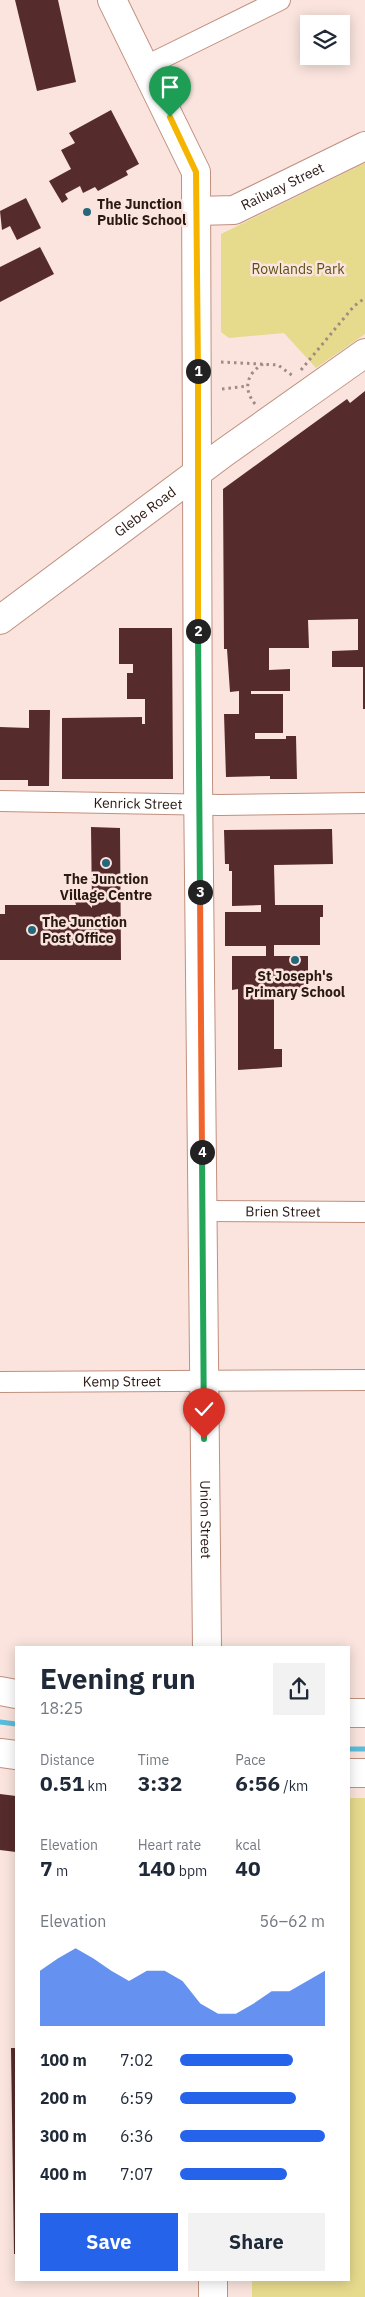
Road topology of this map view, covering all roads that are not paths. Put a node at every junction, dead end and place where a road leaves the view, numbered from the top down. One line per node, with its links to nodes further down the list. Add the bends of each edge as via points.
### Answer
1 (112, 0): 3 (main road, Union Street)
2 (280, 0): 3 (street)
3 (146, 66): 5 (main road, Union Street, via 194,167)
4 (365, 146): 5 (main road, Railway Street, via 234,210)
5 (197, 211): 7 (main road, Union Street)
6 (365, 353): 7 (main road, Glebe Road)
7 (198, 472): 8 (main road, Glebe Road); 11 (main road, Union Street)
8 (0, 620)
9 (0, 801): 11 (street, Kenrick Street)
10 (365, 803): 11 (street, Kenrick Street)
11 (199, 804): 12 (main road, Union Street)
12 (202, 1211): 13 (street, Brien Street); 16 (main road, Union Street)
13 (365, 1212)
14 (365, 1380): 16 (street, Kemp Street)
15 (0, 1382): 16 (street, Kemp Street)
16 (204, 1382): 17 (main road, Union Street)
17 (207, 1646)
18 (0, 1691): 19 (main road)
19 (15, 1694)
20 (350, 1713): 21 (main road)
21 (365, 1713)
22 (0, 1753): 23 (main road)
23 (15, 1755)
24 (350, 1773): 25 (main road)
25 (365, 1773)
26 (213, 2281): 27 (main road)
27 (213, 2297)

